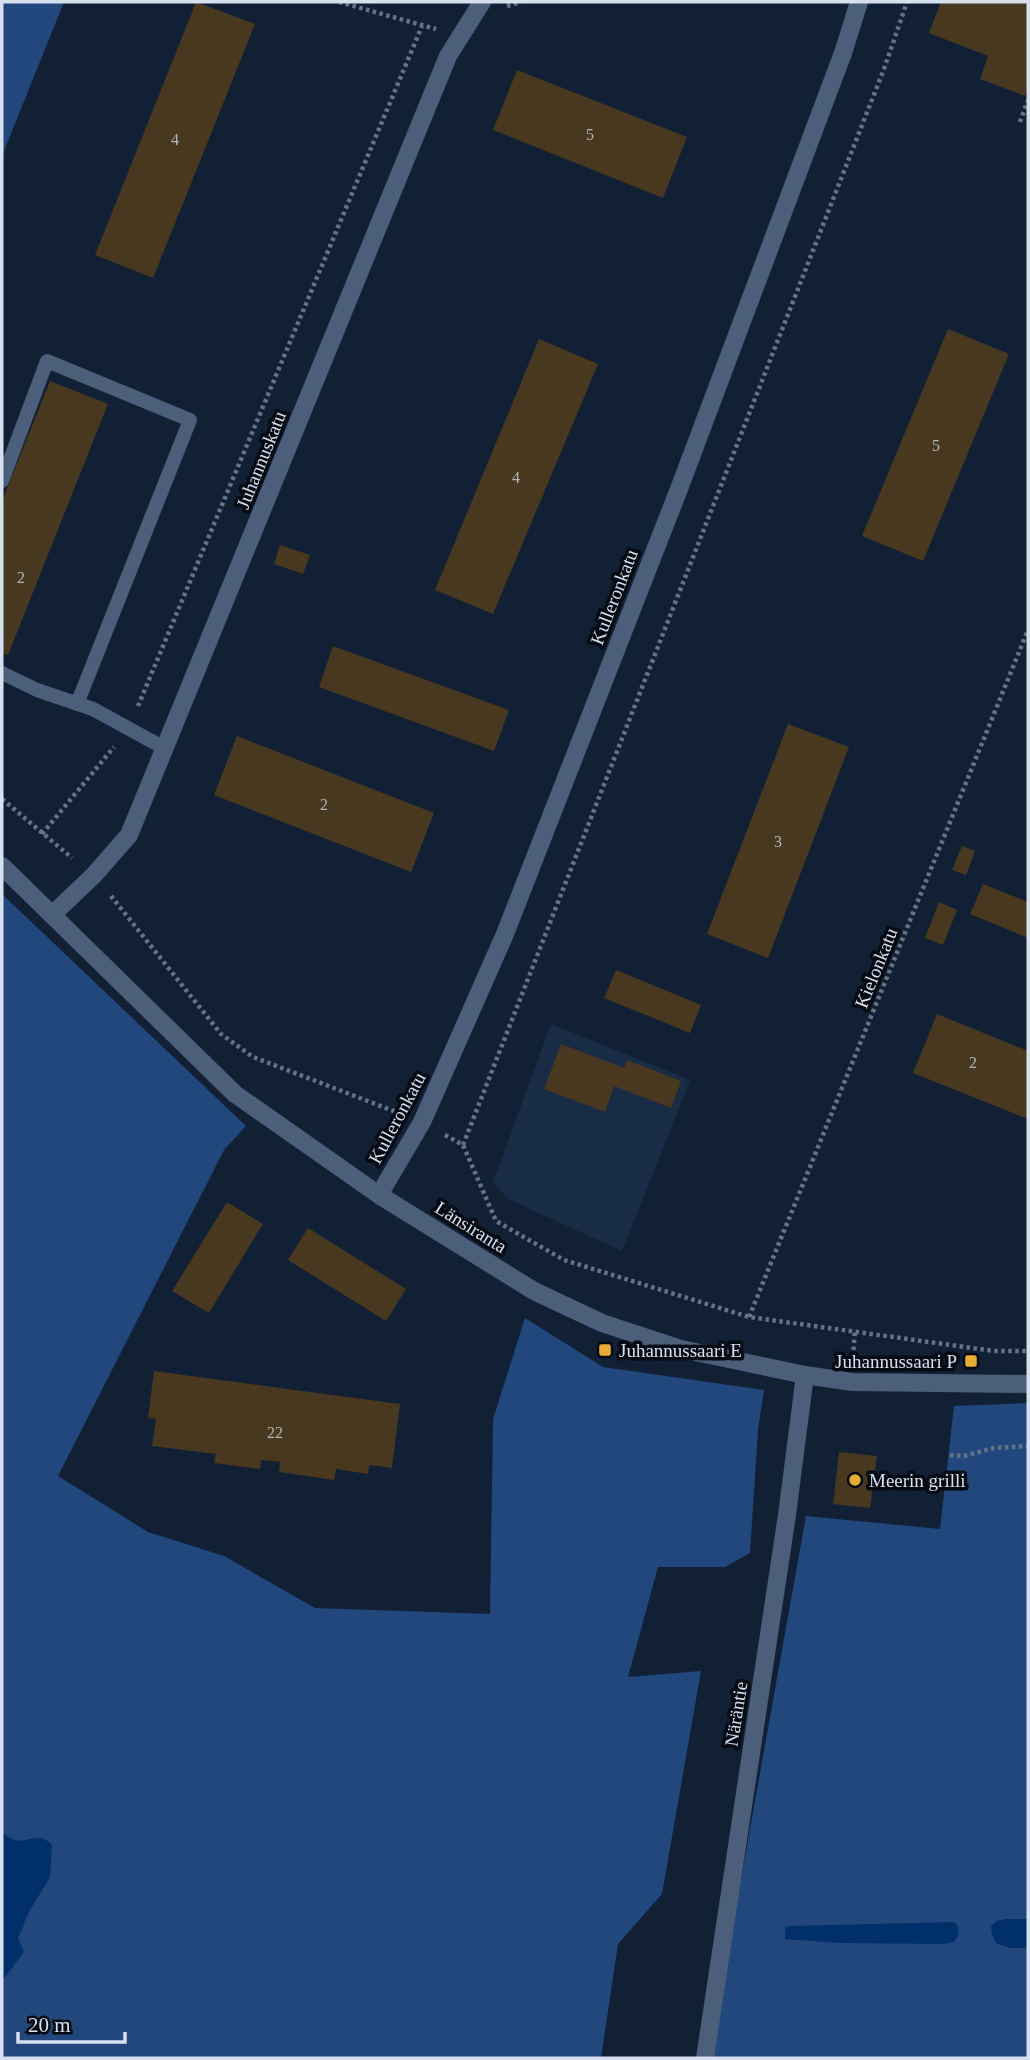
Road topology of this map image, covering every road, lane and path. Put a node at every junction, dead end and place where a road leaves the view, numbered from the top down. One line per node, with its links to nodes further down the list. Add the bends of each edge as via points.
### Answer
1 (339, 2): 7 (path)
2 (482, 2): 6 (street, Juhannuskatu)
3 (521, 2): 6 (path)
4 (859, 2): 21 (street, Kulleronkatu, via 575,756 505,934)
5 (907, 2): 22 (path)
6 (472, 18): 7 (path, via 438,30); 15 (street, Juhannuskatu, via 448,56)
7 (422, 26): 14 (path)
8 (1028, 100): 9 (path)
9 (1020, 122)
10 (2, 481): 13 (lane, via 47,361 190,420)
11 (1028, 630): 24 (path, Kielonkatu)
12 (2, 673): 13 (lane)
13 (77, 704): 14 (lane)
14 (128, 730): 15 (lane); 17 (path)
15 (166, 749): 19 (street, Juhannuskatu, via 129,835)
16 (2, 799): 17 (path)
17 (42, 834): 19 (path)
18 (2, 866): 20 (street, Länsiranta)
19 (94, 875): 20 (street, Juhannuskatu); 21 (path, via 221,1034 253,1056)
20 (52, 915): 23 (street, Länsiranta, via 235,1094)
21 (422, 1122): 22 (path); 23 (street, Kulleronkatu)
22 (463, 1145): 24 (path, via 496,1221 564,1260)
23 (379, 1195): 26 (street, Länsiranta, via 534,1291 602,1323 681,1349)
24 (749, 1317): 25 (path, via 993,1351)
25 (1028, 1351)
26 (805, 1375): 27 (street, Länsiranta, via 852,1382); 30 (street, Näräntie)
27 (1028, 1384)
28 (1028, 1446): 29 (path, via 994,1448 964,1457)
29 (950, 1455)
30 (705, 2058)

